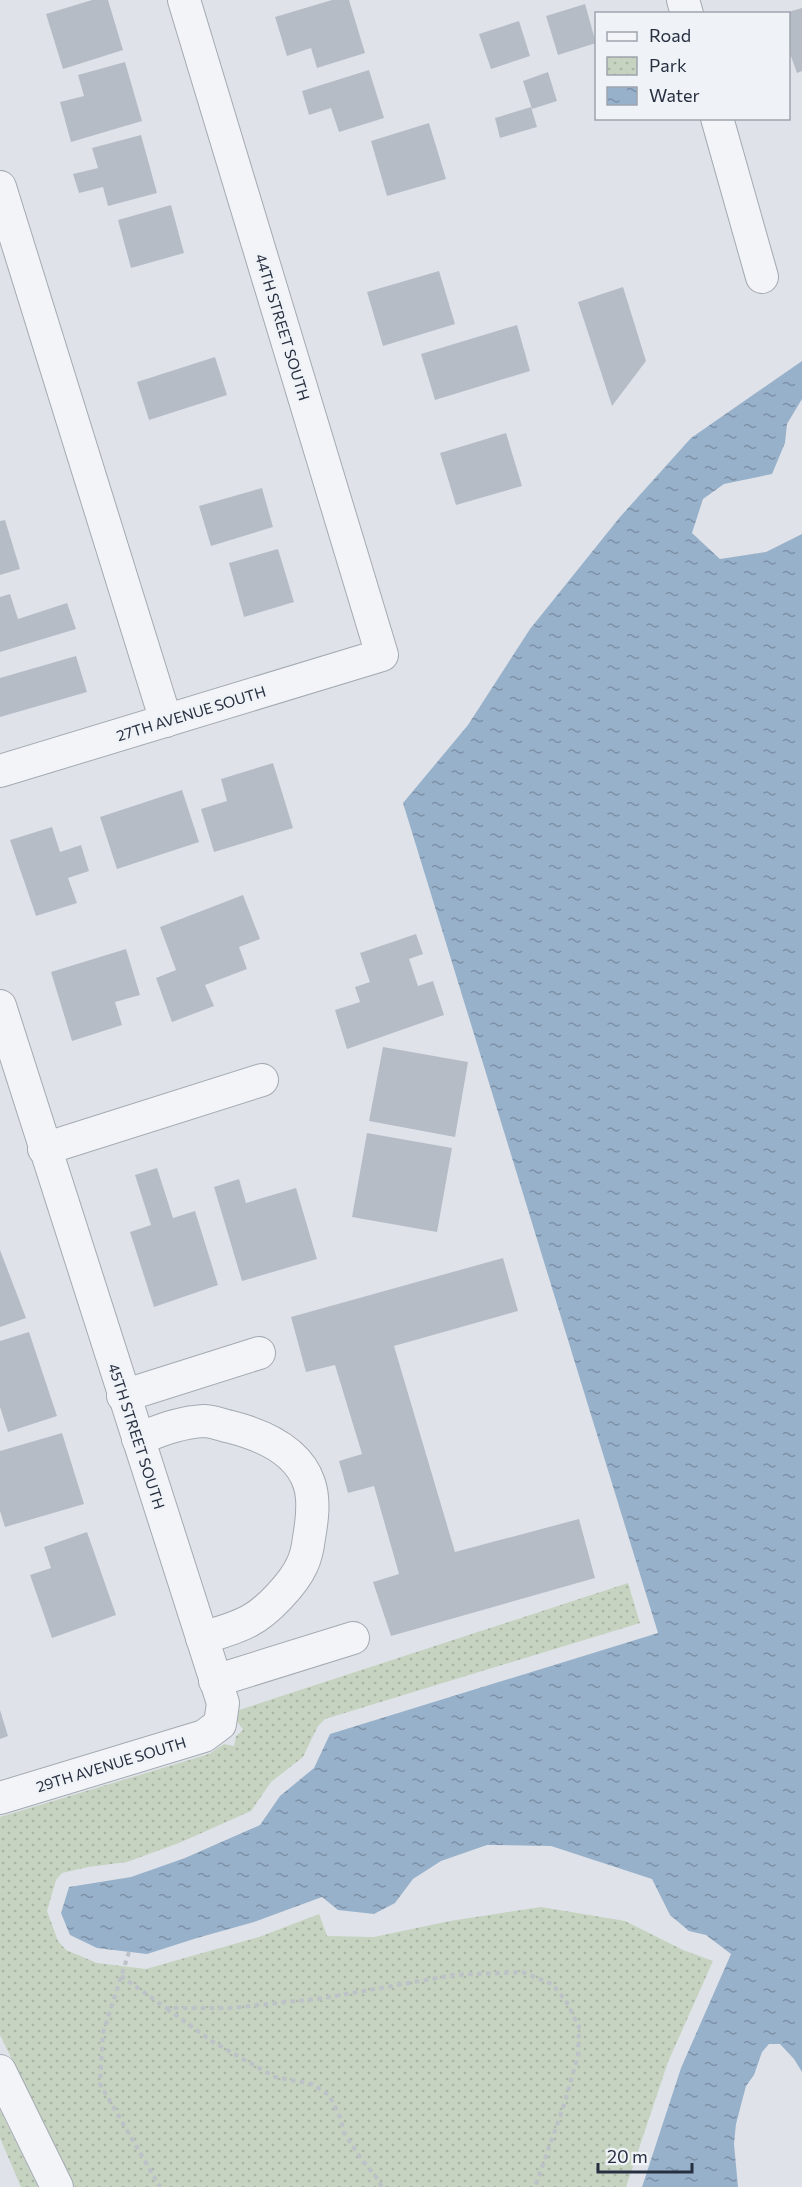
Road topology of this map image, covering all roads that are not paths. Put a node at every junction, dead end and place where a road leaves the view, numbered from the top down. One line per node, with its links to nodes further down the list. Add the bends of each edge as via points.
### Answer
1 (184, 0): 5 (street, 44TH STREET SOUTH)
2 (718, 120): 4 (street)
3 (0, 187): 6 (street)
4 (762, 277)
5 (382, 655): 6 (street, 27TH AVENUE SOUTH)
6 (166, 721): 7 (street, 27TH AVENUE SOUTH)
7 (0, 771)
8 (0, 1006): 10 (street, 45TH STREET SOUTH)
9 (262, 1080): 10 (street)
10 (44, 1149): 12 (street, 45TH STREET SOUTH)
11 (259, 1353): 12 (street)
12 (123, 1396): 13 (street, 45TH STREET SOUTH)
13 (138, 1439): 14 (street, 45TH STREET SOUTH); 14 (street, via 165,1428 207,1421 248,1431 292,1457 310,1486 308,1544 291,1583 251,1620)
14 (202, 1638): 16 (street, 45TH STREET SOUTH)
15 (353, 1638): 16 (street)
16 (215, 1681): 17 (street, 45TH STREET SOUTH, via 223,1703)
17 (220, 1724): 18 (street, 29TH AVENUE SOUTH, via 204,1736)
18 (0, 1798)
19 (0, 2071): 20 (street)
20 (57, 2187)

